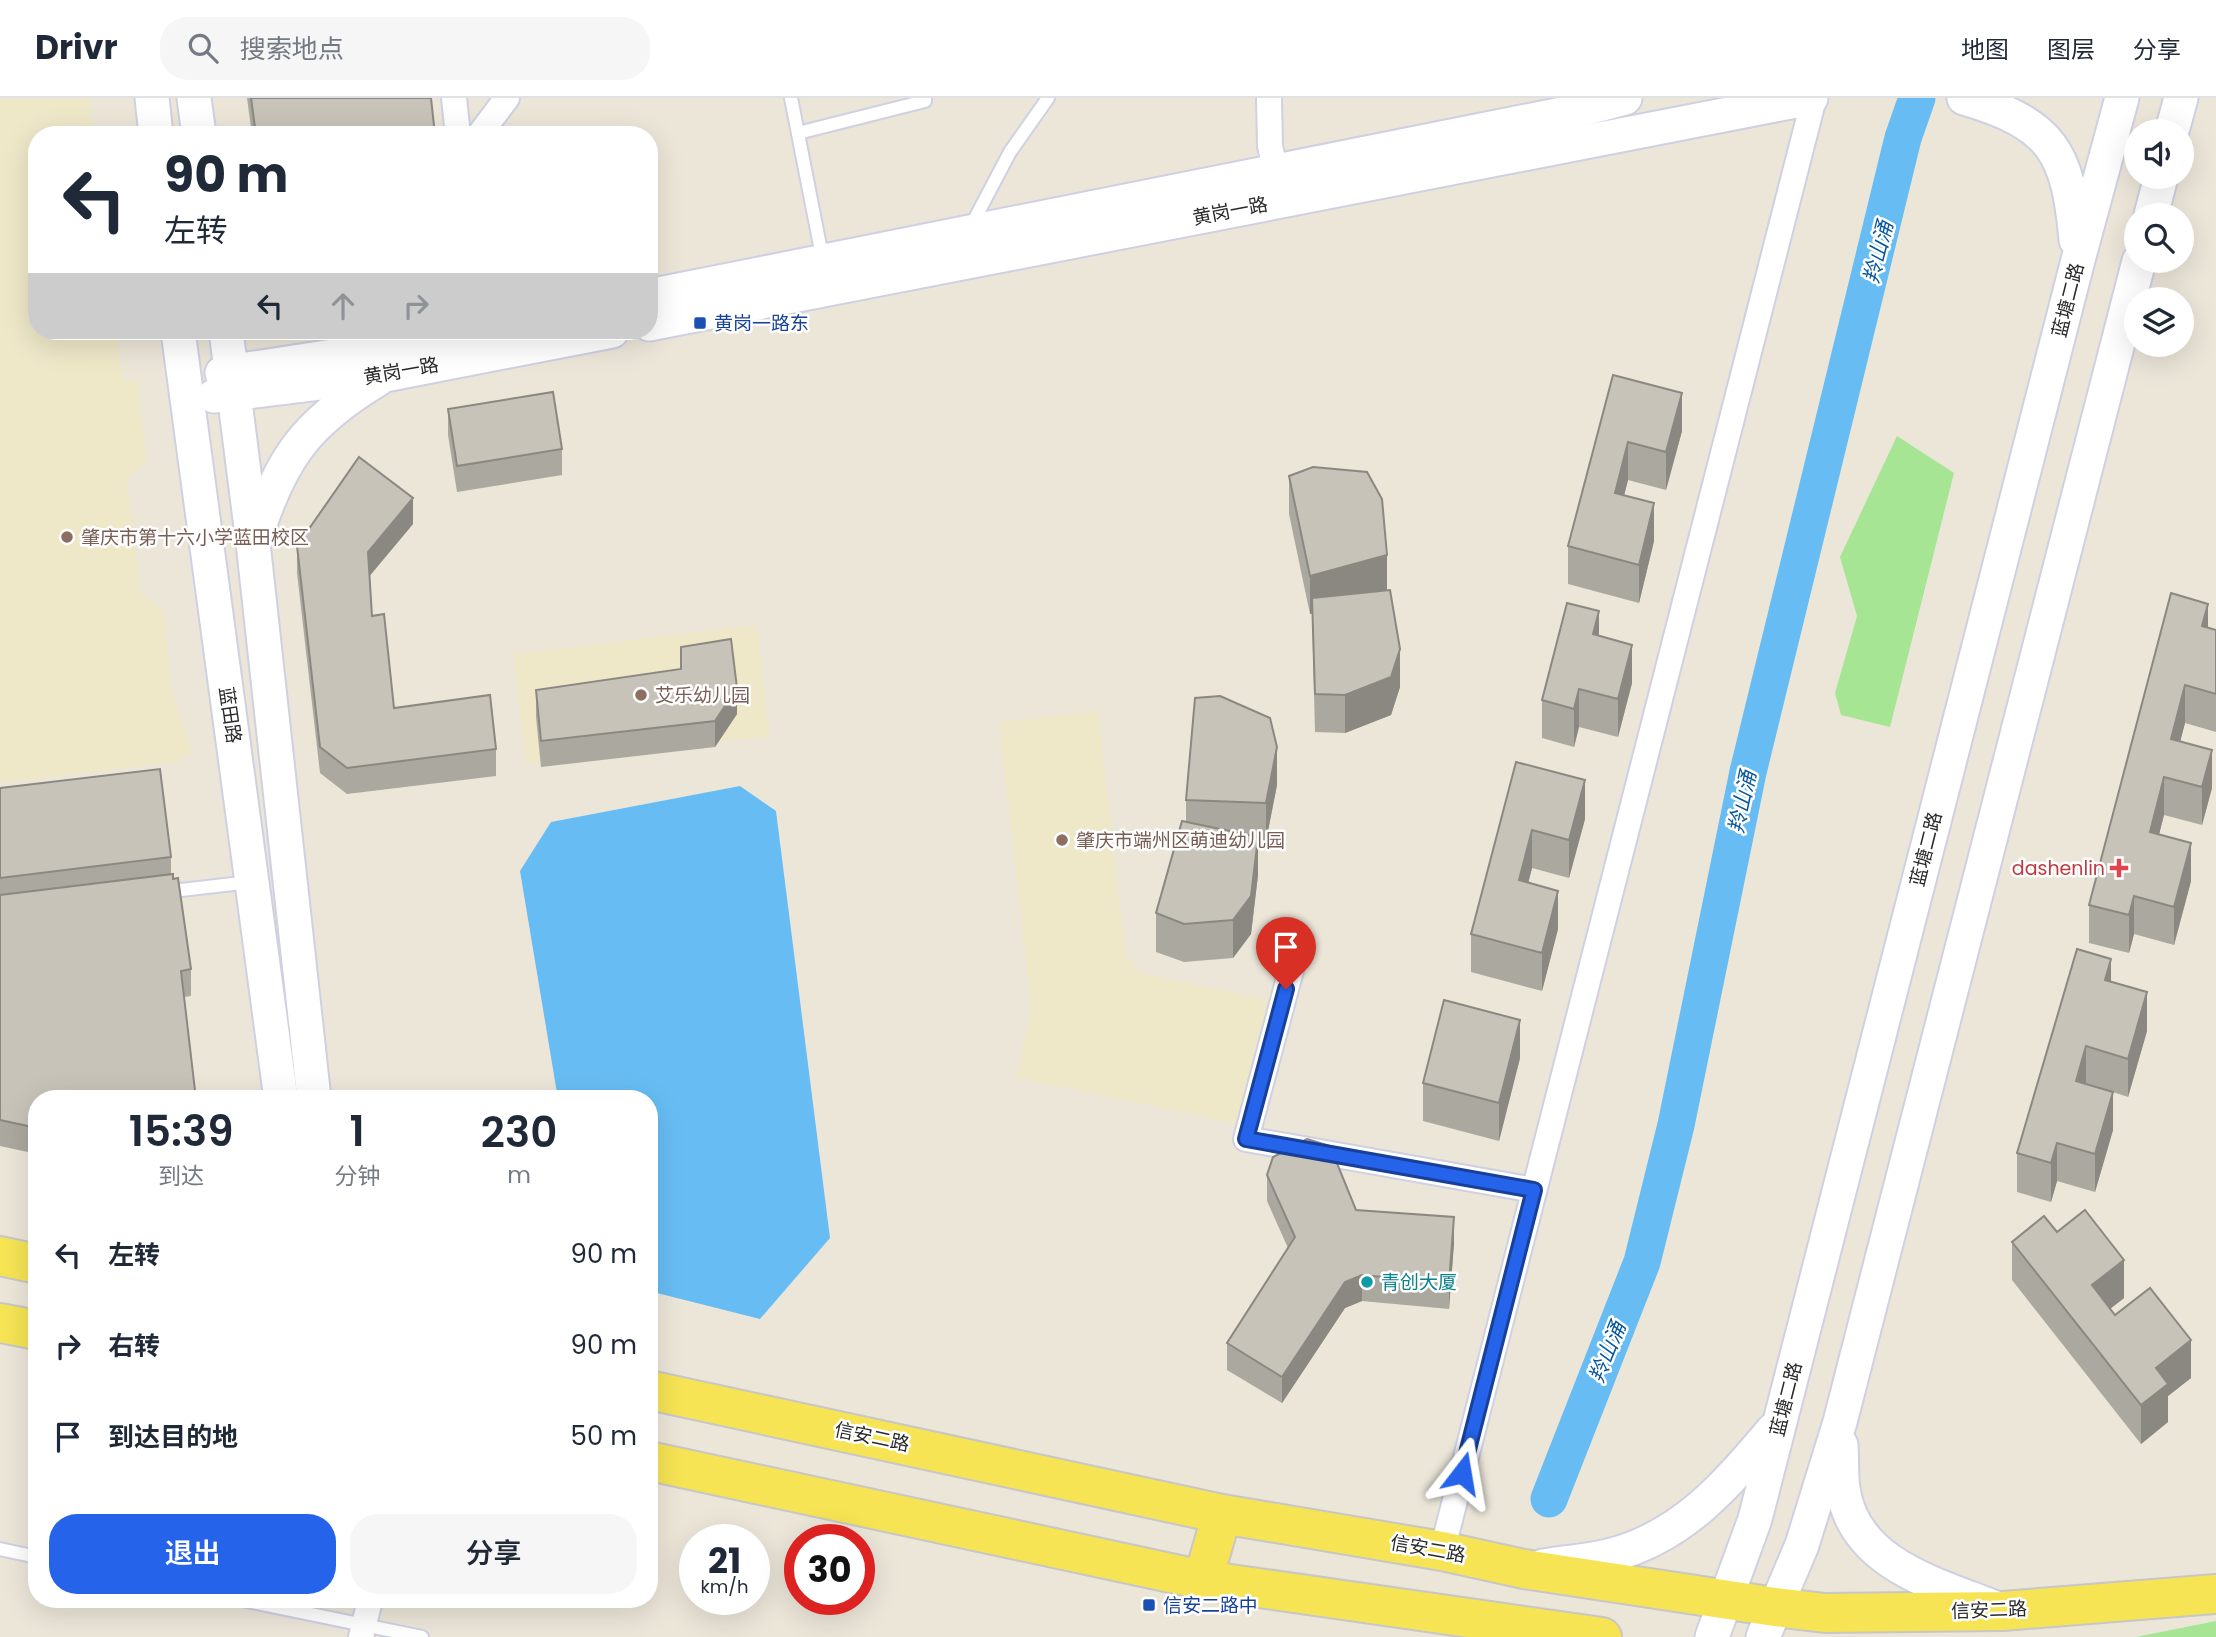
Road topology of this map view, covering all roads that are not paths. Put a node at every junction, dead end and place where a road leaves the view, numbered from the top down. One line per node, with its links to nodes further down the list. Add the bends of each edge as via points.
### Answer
1 (152, 98): 15 (main road)
2 (194, 98): 16 (main road)
3 (454, 98): 17 (street)
4 (507, 98): 18 (street)
5 (791, 98): 19 (lane)
6 (925, 98): 19 (lane)
7 (1048, 98): 21 (lane, via 1010,152)
8 (1269, 98): 20 (street, via 1270,146)
9 (1625, 98): 20 (main road, 黄岗一路)
10 (1812, 98): 20 (main road, 黄岗一路); 41 (street)
11 (2122, 98): 22 (main road, 蓝塘二路)
12 (2181, 98): 14 (main road)
13 (1976, 101): 22 (main road, via 2019,117 2048,138 2063,166 2072,200)
14 (2175, 119)
15 (155, 126)
16 (198, 126)
17 (457, 126)
18 (486, 126)
19 (798, 133): 23 (lane)
20 (1279, 186): 21 (main road, 黄岗一路); 26 (main road, 黄岗一路)
21 (968, 233): 23 (main road, 黄岗一路)
22 (2078, 260): 47 (main road, 蓝塘二路)
23 (823, 261): 25 (main road, 黄岗一路)
24 (2136, 273): 48 (main road)
25 (658, 294)
26 (658, 322)
27 (179, 340): 34 (main road, 蓝田路)
28 (227, 340): 33 (main road)
29 (360, 340): 32 (main road)
30 (452, 340): 32 (main road, 黄岗一路)
31 (546, 340): 32 (main road, 黄岗一路)
32 (392, 361): 33 (main road, 黄岗一路); 35 (main road, via 317,421 278,478)
33 (233, 383): 34 (main road, 黄岗一路); 35 (main road)
34 (186, 389): 36 (main road, 蓝田路)
35 (254, 542): 40 (main road)
36 (252, 881): 37 (lane); 39 (main road, 蓝田路)
37 (146, 895)
38 (1293, 964): 41 (street, via 1246,1139)
39 (280, 1090)
40 (313, 1090)
41 (1534, 1190): 52 (street)
42 (0, 1256): 43 (main road)
43 (28, 1262)
44 (0, 1322): 45 (main road)
45 (28, 1328)
46 (658, 1393): 50 (main road, 信安二路)
47 (1779, 1422): 54 (main road, via 1716,1497 1678,1527 1610,1556); 57 (main road, 蓝塘二路, via 1755,1519)
48 (1840, 1422): 60 (main road, via 1843,1490 1851,1516 1872,1547 1917,1576); 61 (main road, via 1802,1545)
49 (658, 1463): 55 (main road)
50 (1222, 1514): 52 (main road, 信安二路); 55 (main road)
51 (0, 1549): 53 (lane)
52 (1442, 1551): 54 (main road, 信安二路)
53 (28, 1555)
54 (1524, 1569): 57 (main road, 信安二路)
55 (1203, 1580): 63 (main road)
56 (2216, 1594): 60 (main road, 信安二路)
57 (1726, 1599): 61 (main road, 信安二路); 66 (main road, 蓝塘二路)
58 (273, 1608): 62 (lane)
59 (368, 1608): 62 (street)
60 (2003, 1611): 61 (main road, 信安二路, via 1825,1613)
61 (1769, 1622)
62 (363, 1631): 64 (lane)
63 (1516, 1631): 65 (main road)
64 (422, 1637)
65 (1602, 1637)
66 (1712, 1637)

